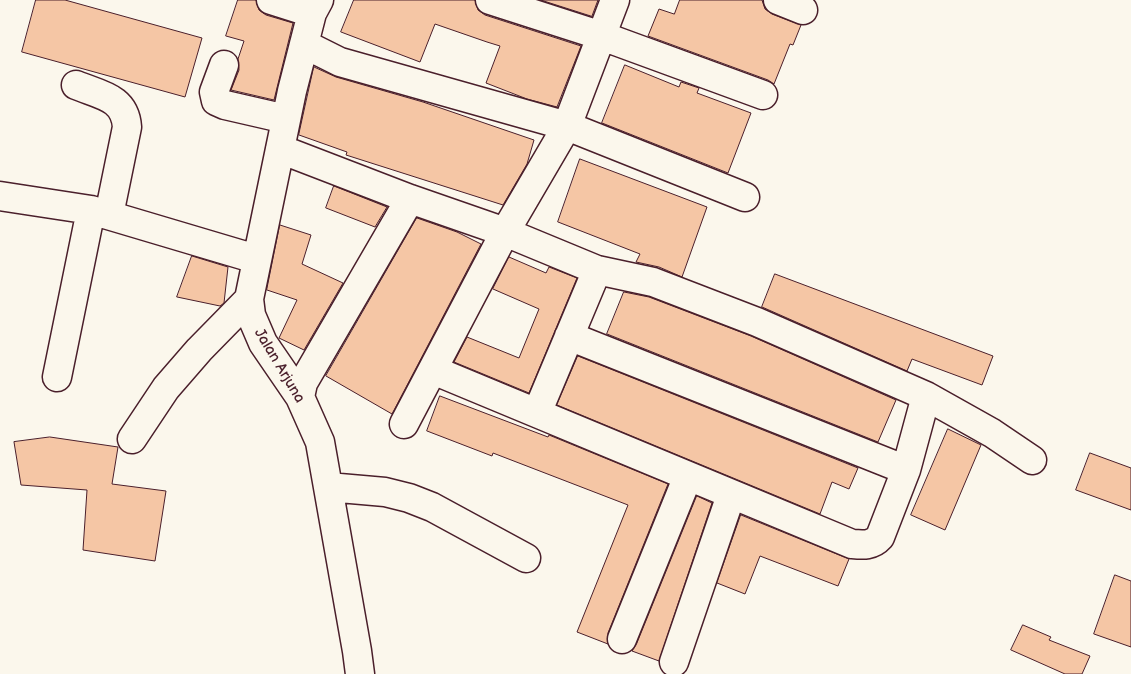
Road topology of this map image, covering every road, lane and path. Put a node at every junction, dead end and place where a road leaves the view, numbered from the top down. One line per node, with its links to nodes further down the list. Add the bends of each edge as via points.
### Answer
1 (271, 0): 4 (street)
2 (490, 0): 5 (street)
3 (615, 0): 5 (street)
4 (315, 6): 6 (street, Jalan Arjuna)
5 (602, 36): 9 (street); 11 (street)
6 (304, 44): 10 (street, Jalan Arjuna); 11 (street, via 340,62)
7 (224, 65): 10 (street, via 214,92 216,101 225,106)
8 (76, 85): 16 (street, via 116,101 126,119 127,127)
9 (763, 95)
10 (286, 119): 12 (street, Jalan Arjuna)
11 (567, 126): 14 (street); 17 (street)
12 (280, 149): 15 (street); 18 (street, Jalan Arjuna)
13 (0, 196): 16 (street)
14 (745, 197)
15 (410, 198): 17 (street); 25 (street, via 303,383)
16 (100, 212): 18 (street); 23 (street)
17 (505, 232): 19 (street); 22 (street)
18 (256, 259): 20 (street, Jalan Arjuna)
19 (596, 270): 21 (street); 24 (street, via 653,282 757,322)
20 (249, 300): 25 (street, Jalan Arjuna, via 251,315 263,342); 28 (street, via 166,388)
21 (569, 336): 26 (street); 30 (street)
22 (434, 370): 26 (street); 27 (street)
23 (57, 377)
24 (926, 396): 29 (street); 30 (street)
25 (300, 397): 32 (street, Jalan Arjuna, via 320,442)
26 (537, 413): 31 (street)
27 (404, 424)
28 (132, 439)
29 (1032, 460)
30 (906, 470): 33 (street, via 880,537 866,545 852,544)
31 (688, 476): 33 (street); 35 (street)
32 (328, 487): 34 (street, via 385,492 409,498); 37 (street, Jalan Arjuna)
33 (731, 494): 36 (street)
34 (526, 558)
35 (622, 639)
36 (674, 662)
37 (360, 674)

